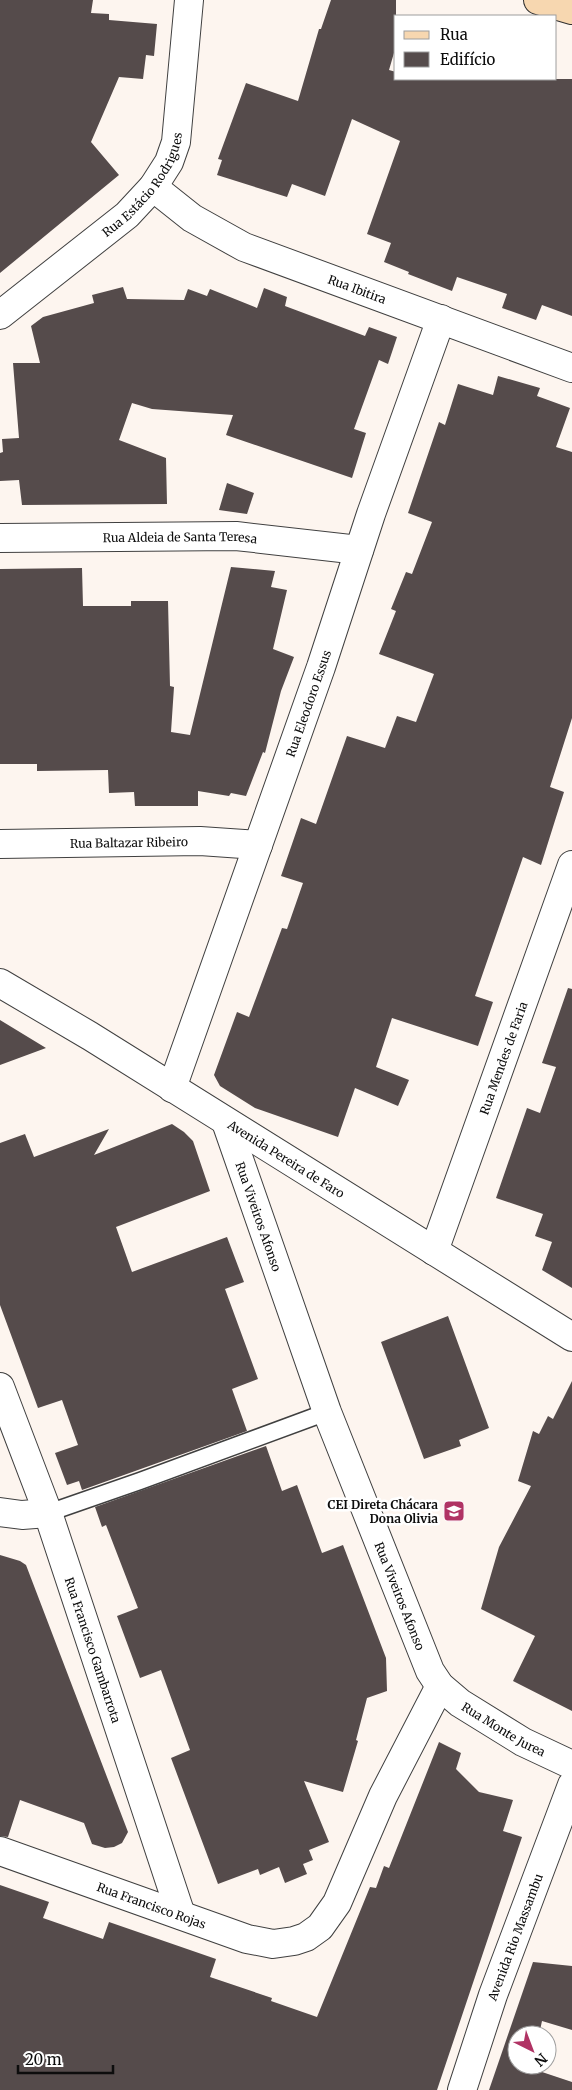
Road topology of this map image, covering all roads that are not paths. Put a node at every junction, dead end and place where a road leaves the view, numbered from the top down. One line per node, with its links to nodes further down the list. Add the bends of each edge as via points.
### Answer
1 (189, 0): 4 (street, Rua Estácio Rodrigues, via 176,142 169,162)
2 (538, 0): 3 (main road)
3 (572, 10)
4 (153, 187): 5 (street, Rua Estácio Rodrigues, via 127,215); 6 (street, Rua Ibitira, via 192,218 244,247)
5 (0, 315)
6 (441, 319): 7 (street, Rua Ibitira); 9 (street, Rua Eleodoro Essus)
7 (572, 368)
8 (0, 538): 9 (street, Rua Aldeia de Santa Teresa, via 236,536)
9 (359, 550): 11 (street, Rua Eleodoro Essus)
10 (0, 844): 11 (street, Rua Baltazar Ribeiro, via 200,841)
11 (258, 845): 14 (street, Rua Eleodoro Essus)
12 (572, 865): 16 (street, Rua Mendes de Faria)
13 (0, 983): 14 (street, Avenida Pereira de Faro)
14 (172, 1088): 15 (street, Avenida Pereira de Faro)
15 (226, 1122): 16 (street, Avenida Pereira de Faro); 19 (street, Rua Viveiros Afonso)
16 (434, 1251): 17 (street, Avenida Pereira de Faro)
17 (572, 1338)
18 (0, 1387): 21 (street, Rua Francisco Gambarrota)
19 (326, 1412): 21 (lane); 22 (street, Rua Viveiros Afonso, via 430,1671)
20 (0, 1512): 21 (street, via 22,1515)
21 (48, 1513): 26 (street, Rua Francisco Gambarrota)
22 (440, 1686): 23 (street, Rua Monte Jurea, via 460,1703 523,1742); 26 (street, Rua Francisco Rojas, via 383,1796 337,1903 320,1927 306,1937 273,1944 247,1939)
23 (572, 1765)
24 (572, 1786): 27 (street, Avenida Rio Massambu, via 493,1995)
25 (0, 1851): 26 (street, Rua Francisco Rojas)
26 (181, 1915)
27 (462, 2090)

